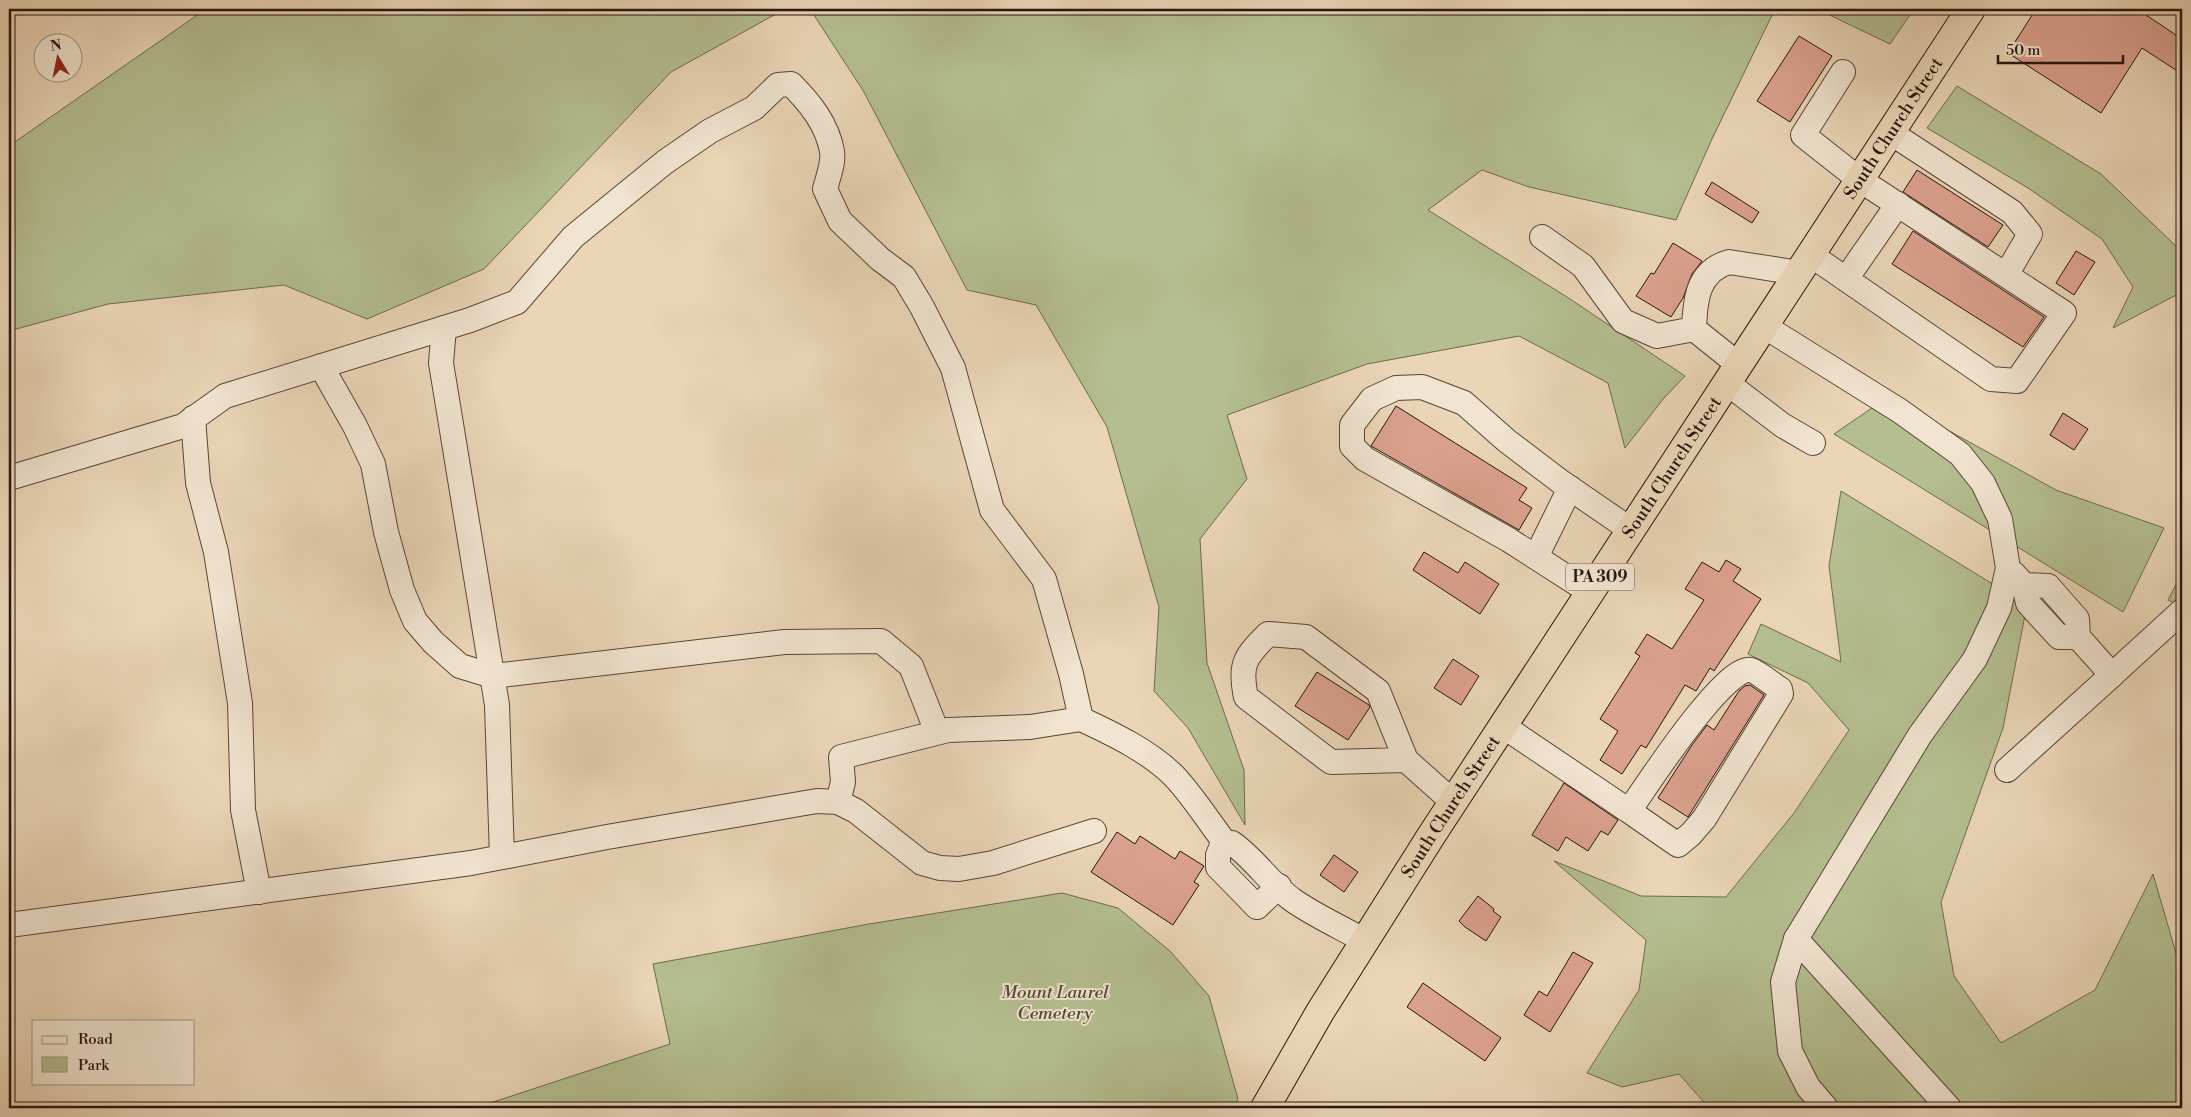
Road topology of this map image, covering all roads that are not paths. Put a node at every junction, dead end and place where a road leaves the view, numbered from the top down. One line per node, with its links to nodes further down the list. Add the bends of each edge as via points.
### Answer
1 (1971, 9): 3 (highway, South Church Street / PA 309)
2 (1843, 72): 4 (lane, via 1803,135)
3 (1890, 133): 4 (highway, South Church Street / PA 309); 8 (lane, via 2012,212 2030,234)
4 (1860, 180): 5 (lane); 7 (highway, South Church Street / PA 309)
5 (1898, 204): 8 (lane); 9 (lane)
6 (1542, 236): 12 (lane, via 1583,266 1623,320 1657,336)
7 (1805, 264): 9 (lane); 10 (highway, South Church Street / PA 309); 12 (lane, via 1729,262 1718,265 1703,280 1695,300)
8 (2006, 275): 9 (lane, via 2064,313 2017,381 1991,379)
9 (1846, 279)
10 (1764, 326): 14 (highway, South Church Street / PA 309); 21 (lane, via 1900,411 1960,454 1983,484 2000,519)
11 (444, 328): 13 (lane); 25 (lane, via 441,363); 26 (lane, via 517,302 573,237 665,162 710,131 754,108 778,85 791,84 821,119 832,151 825,189 840,221 904,277 953,368 992,510 1044,580)
12 (1694, 329): 14 (lane)
13 (320, 366): 15 (lane, via 225,396); 25 (lane, via 373,464 386,532 402,590 416,621 433,642 460,666)
14 (1733, 374): 16 (lane, via 1782,425); 19 (highway, South Church Street / PA 309)
15 (193, 418): 17 (lane, via 183,426); 36 (lane, via 198,483 216,552 240,703 243,810)
16 (1813, 443)
17 (9, 478)
18 (1570, 488): 19 (lane); 20 (lane); 20 (lane, via 1507,441 1464,403 1422,387 1396,388 1372,399 1352,425 1352,446 1365,459)
19 (1631, 530): 22 (highway, South Church Street / PA 309)
20 (1536, 557): 22 (lane)
21 (2008, 568): 24 (lane, via 2024,585 2048,586 2077,619 2078,637); 38 (lane, via 2000,608 1975,659 1920,735)
22 (1590, 592): 27 (highway, South Church Street / PA 309)
23 (2182, 611): 24 (lane)
24 (2112, 675): 30 (lane)
25 (493, 676): 28 (lane, via 784,642 881,641 911,666); 35 (lane, via 498,705)
26 (1081, 720): 28 (lane, via 1030,727); 39 (lane, via 1106,730 1151,758 1174,777 1226,844 1232,843 1244,852 1293,900)
27 (1502, 726): 32 (highway, South Church Street / PA 309); 33 (lane)
28 (937, 732): 31 (lane, via 841,757 843,782)
29 (1406, 760): 29 (lane, via 1378,691 1306,637 1268,634 1249,652 1242,675 1246,697 1331,762); 32 (lane)
30 (2007, 770)
31 (838, 802): 34 (lane, via 856,811 922,863 940,868 959,869 994,863); 35 (lane, via 817,800)
32 (1452, 802): 39 (highway, South Church Street / PA 309)
33 (1630, 811): 33 (lane, via 1701,709 1732,677 1751,670 1780,689 1781,694 1704,819 1678,845)
34 (1094, 831)
35 (502, 857): 36 (lane)
36 (259, 892): 37 (lane)
37 (9, 925)
38 (1796, 939): 41 (lane, via 1783,982 1790,1051 1808,1087); 42 (lane)
39 (1365, 941): 40 (highway, South Church Street / PA 309)
40 (1265, 1108)
41 (1826, 1108)
42 (1949, 1108)

